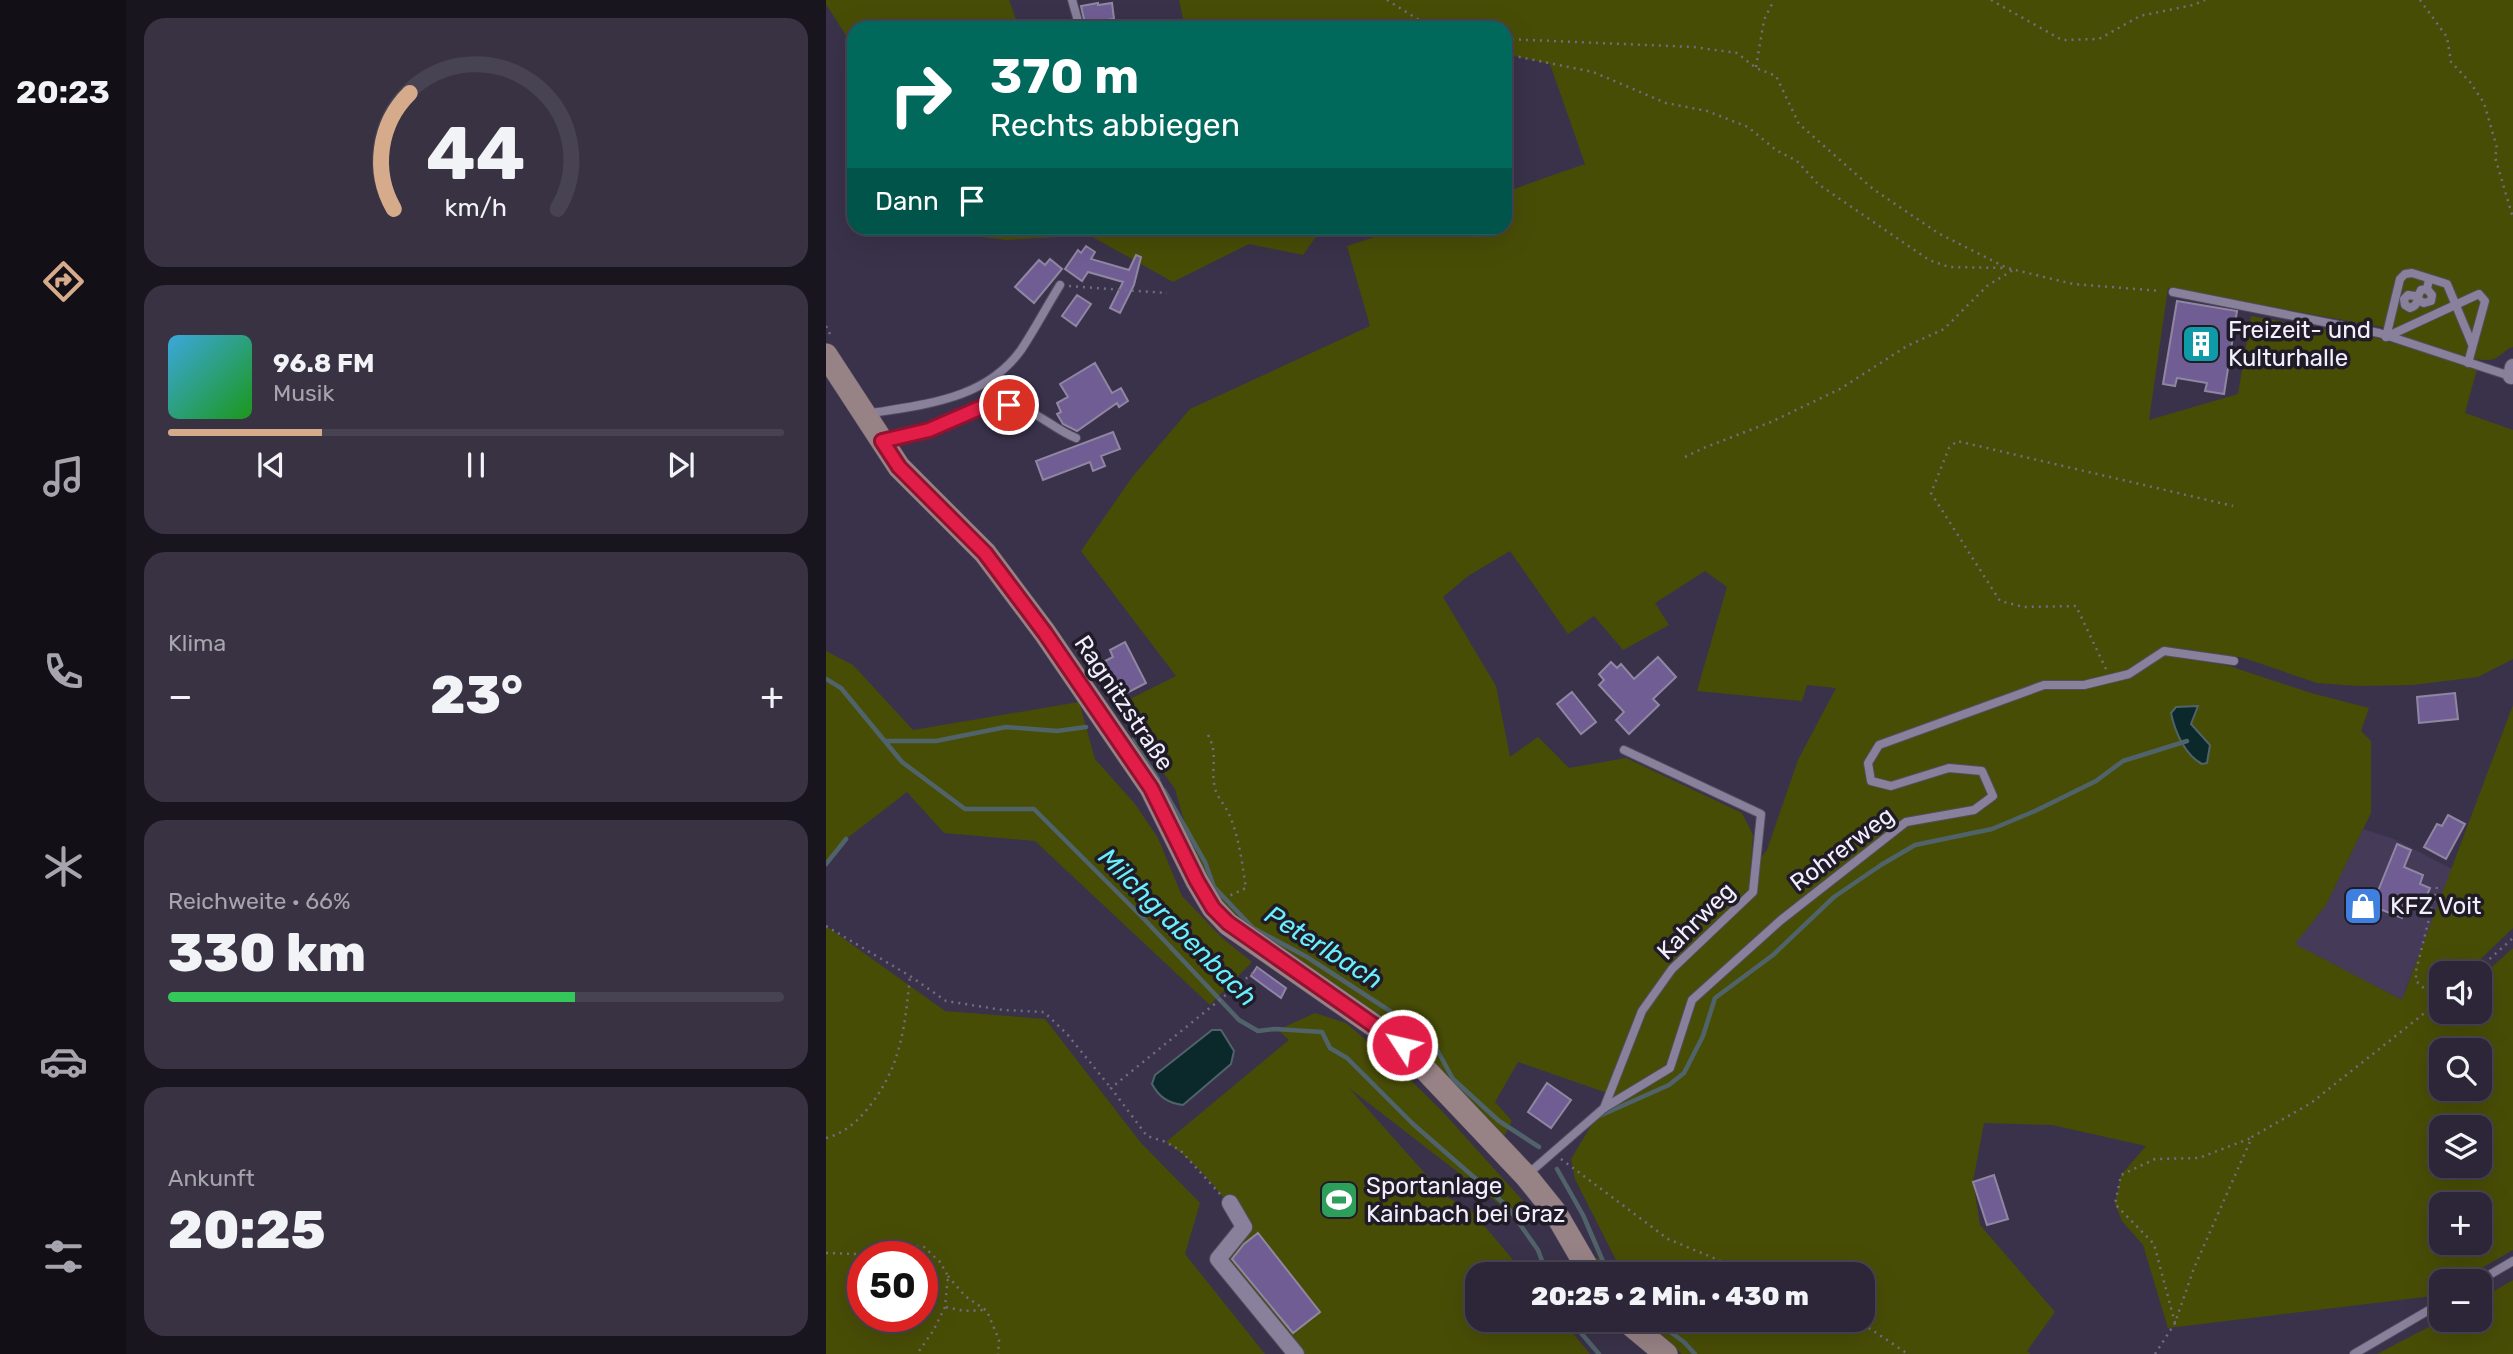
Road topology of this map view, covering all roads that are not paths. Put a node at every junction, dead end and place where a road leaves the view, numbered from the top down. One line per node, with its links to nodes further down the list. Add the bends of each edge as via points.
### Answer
1 (1072, 0): 2 (lane)
2 (1078, 21)
3 (2429, 279): 6 (lane, via 2431,300 2424,303); 7 (lane, via 2447,284); 8 (lane, via 2412,273 2400,279)
4 (1060, 285): 13 (lane, via 1020,351 994,377 964,395)
5 (2174, 292): 8 (lane)
6 (2418, 299)
7 (2456, 305): 8 (lane); 9 (lane); 9 (lane, via 2474,295 2483,296)
8 (2386, 337): 11 (lane)
9 (2472, 344): 11 (lane)
10 (826, 355): 13 (main road, Ragnitzstraße)
11 (2468, 363): 12 (lane)
12 (2512, 373)
13 (864, 414): 15 (main road, Ragnitzstraße)
14 (1076, 439): 15 (lane, via 1041,416 1009,405 982,407 929,430)
15 (882, 441): 19 (main road, Ragnitzstraße, via 899,467 985,553 1045,633 1151,788 1213,908 1402,1045)
16 (2234, 661): 18 (lane, Rohrerweg, via 2164,651 2129,674 2084,685 2044,685 1879,745 1868,763 1871,780 1891,786 1949,768 1982,771 1993,796 1974,810 1906,822 1781,920 1692,1000 1670,1068)
17 (1624, 750): 18 (lane, Kahrweg, via 1762,814 1753,892 1672,969 1642,1011)
18 (1604, 1108): 19 (lane, Rohrerweg)
19 (1526, 1176): 22 (main road, Ragnitzstraße, via 1555,1212)
20 (1230, 1203): 26 (street, via 1244,1227 1218,1259)
21 (2513, 1261): 23 (lane)
22 (1584, 1262)
23 (2492, 1273)
24 (2429, 1310): 28 (lane)
25 (1639, 1332): 27 (main road)
26 (1296, 1354)
27 (1666, 1354)
28 (2354, 1354)

